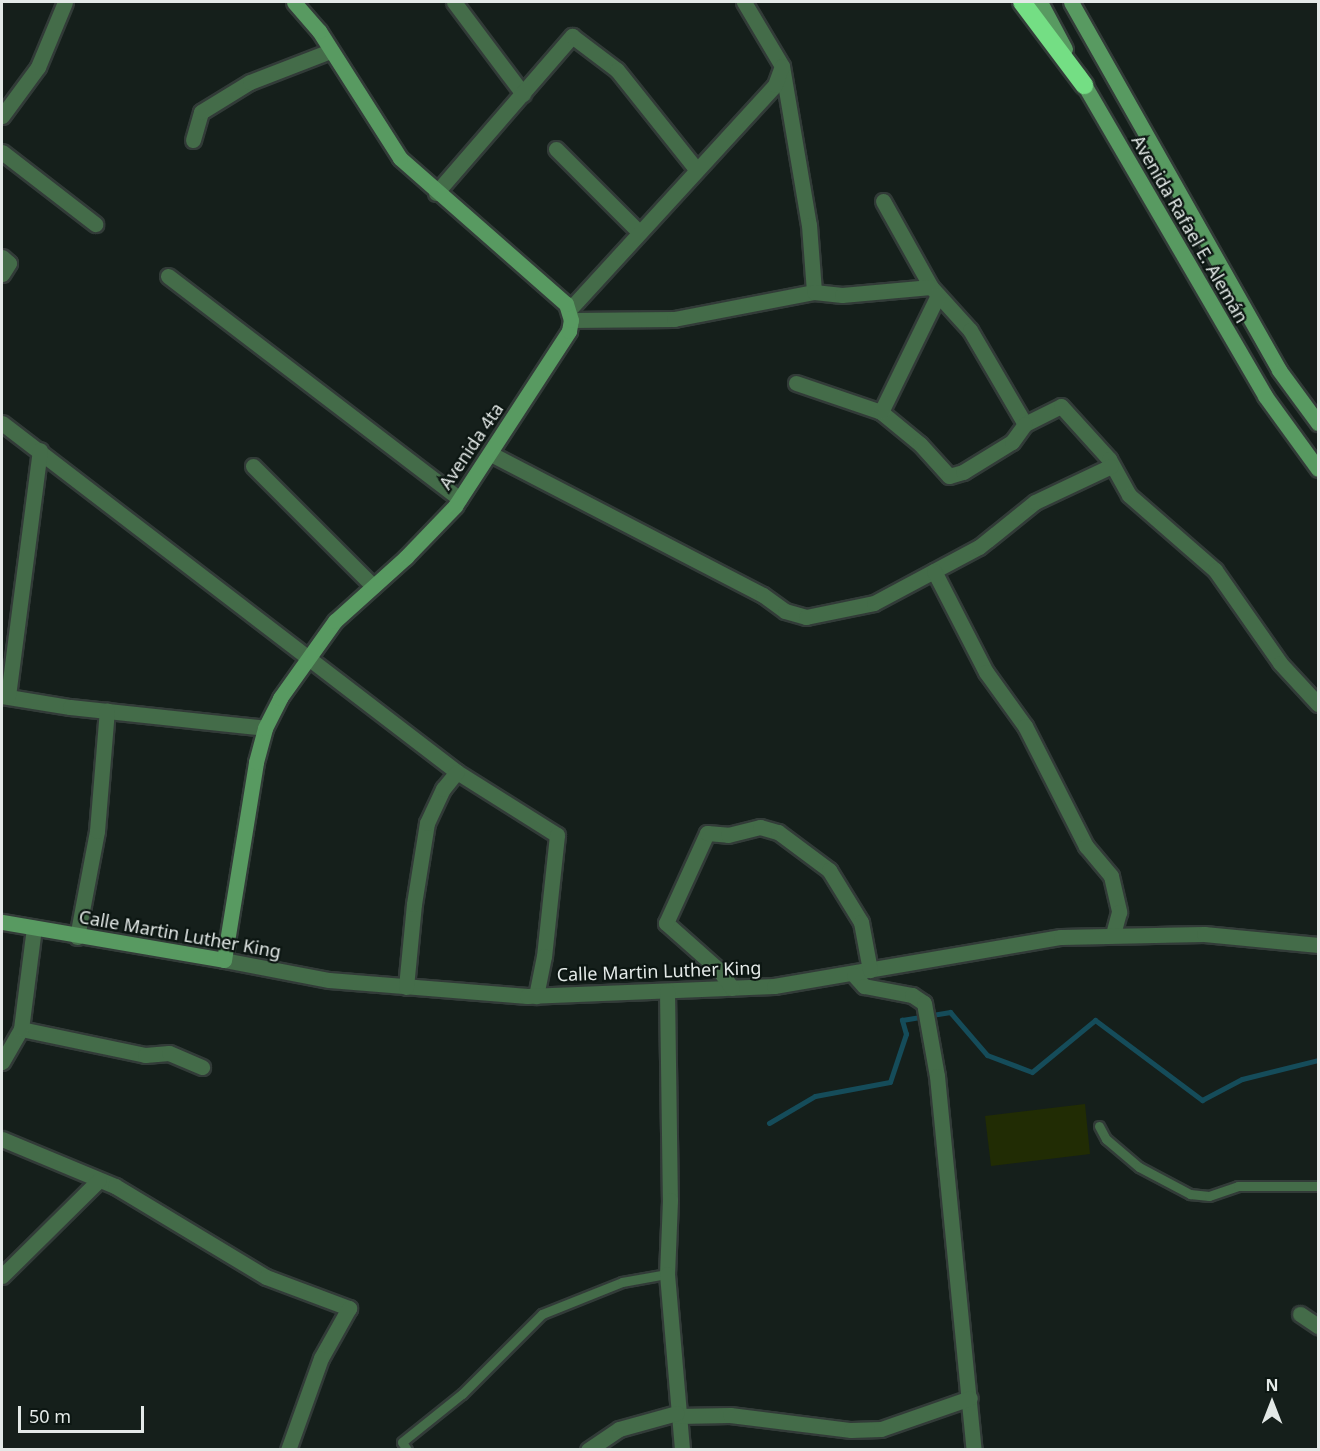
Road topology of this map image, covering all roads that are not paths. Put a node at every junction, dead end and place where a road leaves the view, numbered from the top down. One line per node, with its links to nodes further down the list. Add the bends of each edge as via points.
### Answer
1 (64, 2): 12 (street, via 38,67)
2 (294, 2): 8 (street)
3 (454, 2): 11 (street)
4 (744, 2): 9 (street)
5 (1022, 2): 10 (highway)
6 (1040, 2): 10 (street, Avenida Rafael E. Alemán)
7 (1071, 2): 30 (street, Avenida Rafael E. Alemán, via 1279,370)
8 (330, 51): 13 (street, via 250,82 201,112); 17 (street, via 400,158)
9 (782, 66): 16 (street, via 775,85); 25 (street, via 809,225)
10 (1084, 85): 36 (street, Avenida Rafael E. Alemán, via 1264,396)
11 (523, 94): 16 (street, via 572,36 617,69); 17 (street)
12 (2, 116)
13 (194, 140)
14 (556, 149): 20 (street)
15 (2, 152): 19 (street)
16 (696, 169): 20 (street)
17 (436, 193): 26 (street)
18 (883, 201): 24 (street)
19 (95, 224)
20 (639, 232): 26 (street)
21 (2, 257): 22 (street, via 9,263)
22 (2, 274)
23 (168, 276): 37 (street)
24 (934, 291): 25 (street, via 842,295); 28 (street); 31 (street, via 969,330)
25 (814, 292): 26 (street, via 674,319)
26 (570, 315): 33 (street, Avenida 4ta, via 569,332)
27 (796, 383): 28 (street)
28 (881, 412): 31 (street, via 920,444 949,476 963,472 1012,442)
29 (2, 423): 32 (street)
30 (1318, 423)
31 (1025, 424): 35 (street, via 1061,406)
32 (40, 450): 40 (street); 41 (street)
33 (491, 454): 37 (street, Avenida 4ta); 38 (street, via 795,615 822,616 874,603)
34 (253, 466): 39 (street)
35 (1111, 466): 38 (street, via 1035,502 979,547); 42 (street, via 1129,495 1215,570 1280,663)
36 (1318, 469)
37 (460, 499): 39 (street, Avenida 4ta, via 431,533)
38 (934, 571): 48 (street, via 986,672 1024,726 1086,846 1111,876 1119,912)
39 (373, 586): 40 (street, Avenida 4ta, via 335,621)
40 (308, 656): 44 (street, Avenida 4ta); 45 (street)
41 (5, 696): 43 (street)
42 (1318, 704)
43 (107, 710): 44 (street); 49 (street, via 97,831)
44 (265, 728): 51 (street, Avenida 4ta, via 240,850)
45 (458, 772): 54 (street, via 443,789 427,823); 57 (street, via 557,835)
46 (2, 922): 47 (street, Calle Martin Luther King)
47 (34, 928): 49 (street, Calle Martin Luther King); 58 (street)
48 (1113, 935): 50 (street, Calle Martin Luther King, via 1204,934); 52 (street, Calle Martin Luther King, via 1061,938)
49 (77, 938): 51 (street, Calle Martin Luther King)
50 (1318, 945)
51 (224, 960): 54 (street, Calle Martin Luther King, via 329,980)
52 (870, 970): 53 (street, Calle Martin Luther King); 55 (street, via 861,922 829,870 778,832 760,827 728,835 707,833 666,923 719,970)
53 (855, 975): 55 (street, Calle Martin Luther King); 69 (street, via 864,986 912,995 924,1003 946,1155)
54 (406, 987): 57 (street, Calle Martin Luther King)
55 (732, 988): 56 (street, Calle Martin Luther King)
56 (667, 991): 57 (street, Calle Martin Luther King); 65 (street)
57 (536, 996)
58 (21, 1029): 59 (street); 60 (street, via 145,1055 169,1053)
59 (2, 1062)
60 (202, 1067)
61 (1099, 1126): 64 (lane, via 1106,1139 1139,1167 1190,1194 1209,1196 1238,1186)
62 (2, 1139): 63 (street)
63 (99, 1180): 66 (street); 71 (street, via 133,1196 266,1277 349,1308 321,1358)
64 (1318, 1186)
65 (667, 1274): 70 (street); 72 (lane, via 622,1282 542,1314 462,1394 402,1442)
66 (2, 1276)
67 (1300, 1314): 68 (street)
68 (1318, 1326)
69 (969, 1398): 70 (street, via 881,1429); 75 (street)
70 (678, 1414): 73 (street, via 619,1429); 74 (street)
71 (288, 1449)
72 (407, 1449)
73 (588, 1449)
74 (682, 1449)
75 (974, 1449)

